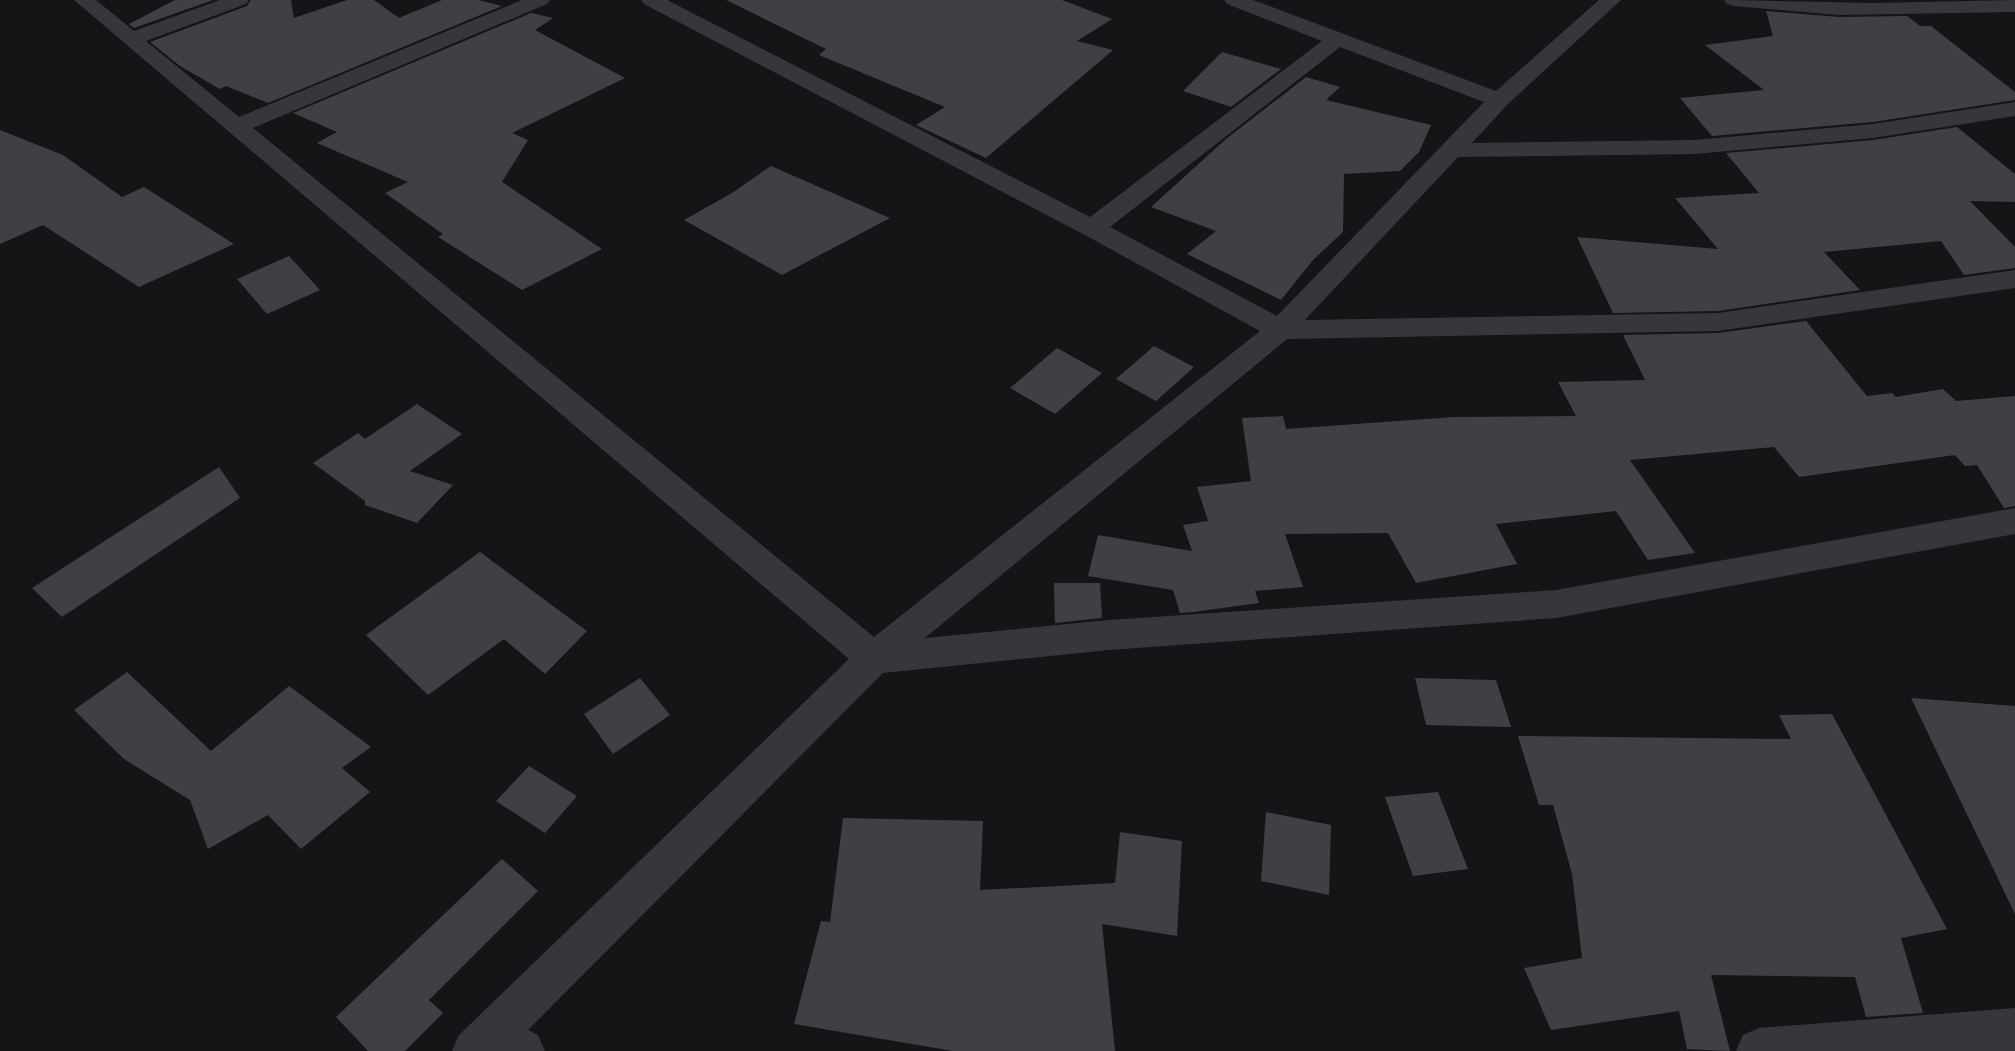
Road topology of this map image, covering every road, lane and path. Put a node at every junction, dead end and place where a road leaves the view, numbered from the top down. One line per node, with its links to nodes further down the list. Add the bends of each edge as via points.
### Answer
1 (84, 0): 9 (street)
2 (239, 0): 9 (street)
3 (540, 0): 13 (street)
4 (651, 0): 15 (street)
5 (1234, 0): 10 (street)
6 (1611, 0): 11 (street)
7 (1734, 0): 8 (street, via 1785,8 1837,10)
8 (2015, 6)
9 (132, 39): 13 (street)
10 (1338, 39): 11 (street); 15 (street)
11 (1499, 100): 14 (street)
12 (2015, 109): 14 (street, via 1873,131 1695,147)
13 (235, 127): 19 (street)
14 (1452, 150): 17 (street)
15 (1092, 228): 17 (street)
16 (2015, 279): 17 (street, via 1718,322)
17 (1280, 330): 19 (street)
18 (2015, 521): 19 (street, via 1556,604 1109,635)
19 (874, 658): 21 (street)
20 (2015, 1031): 22 (street)
21 (494, 1048)
22 (1759, 1051)

